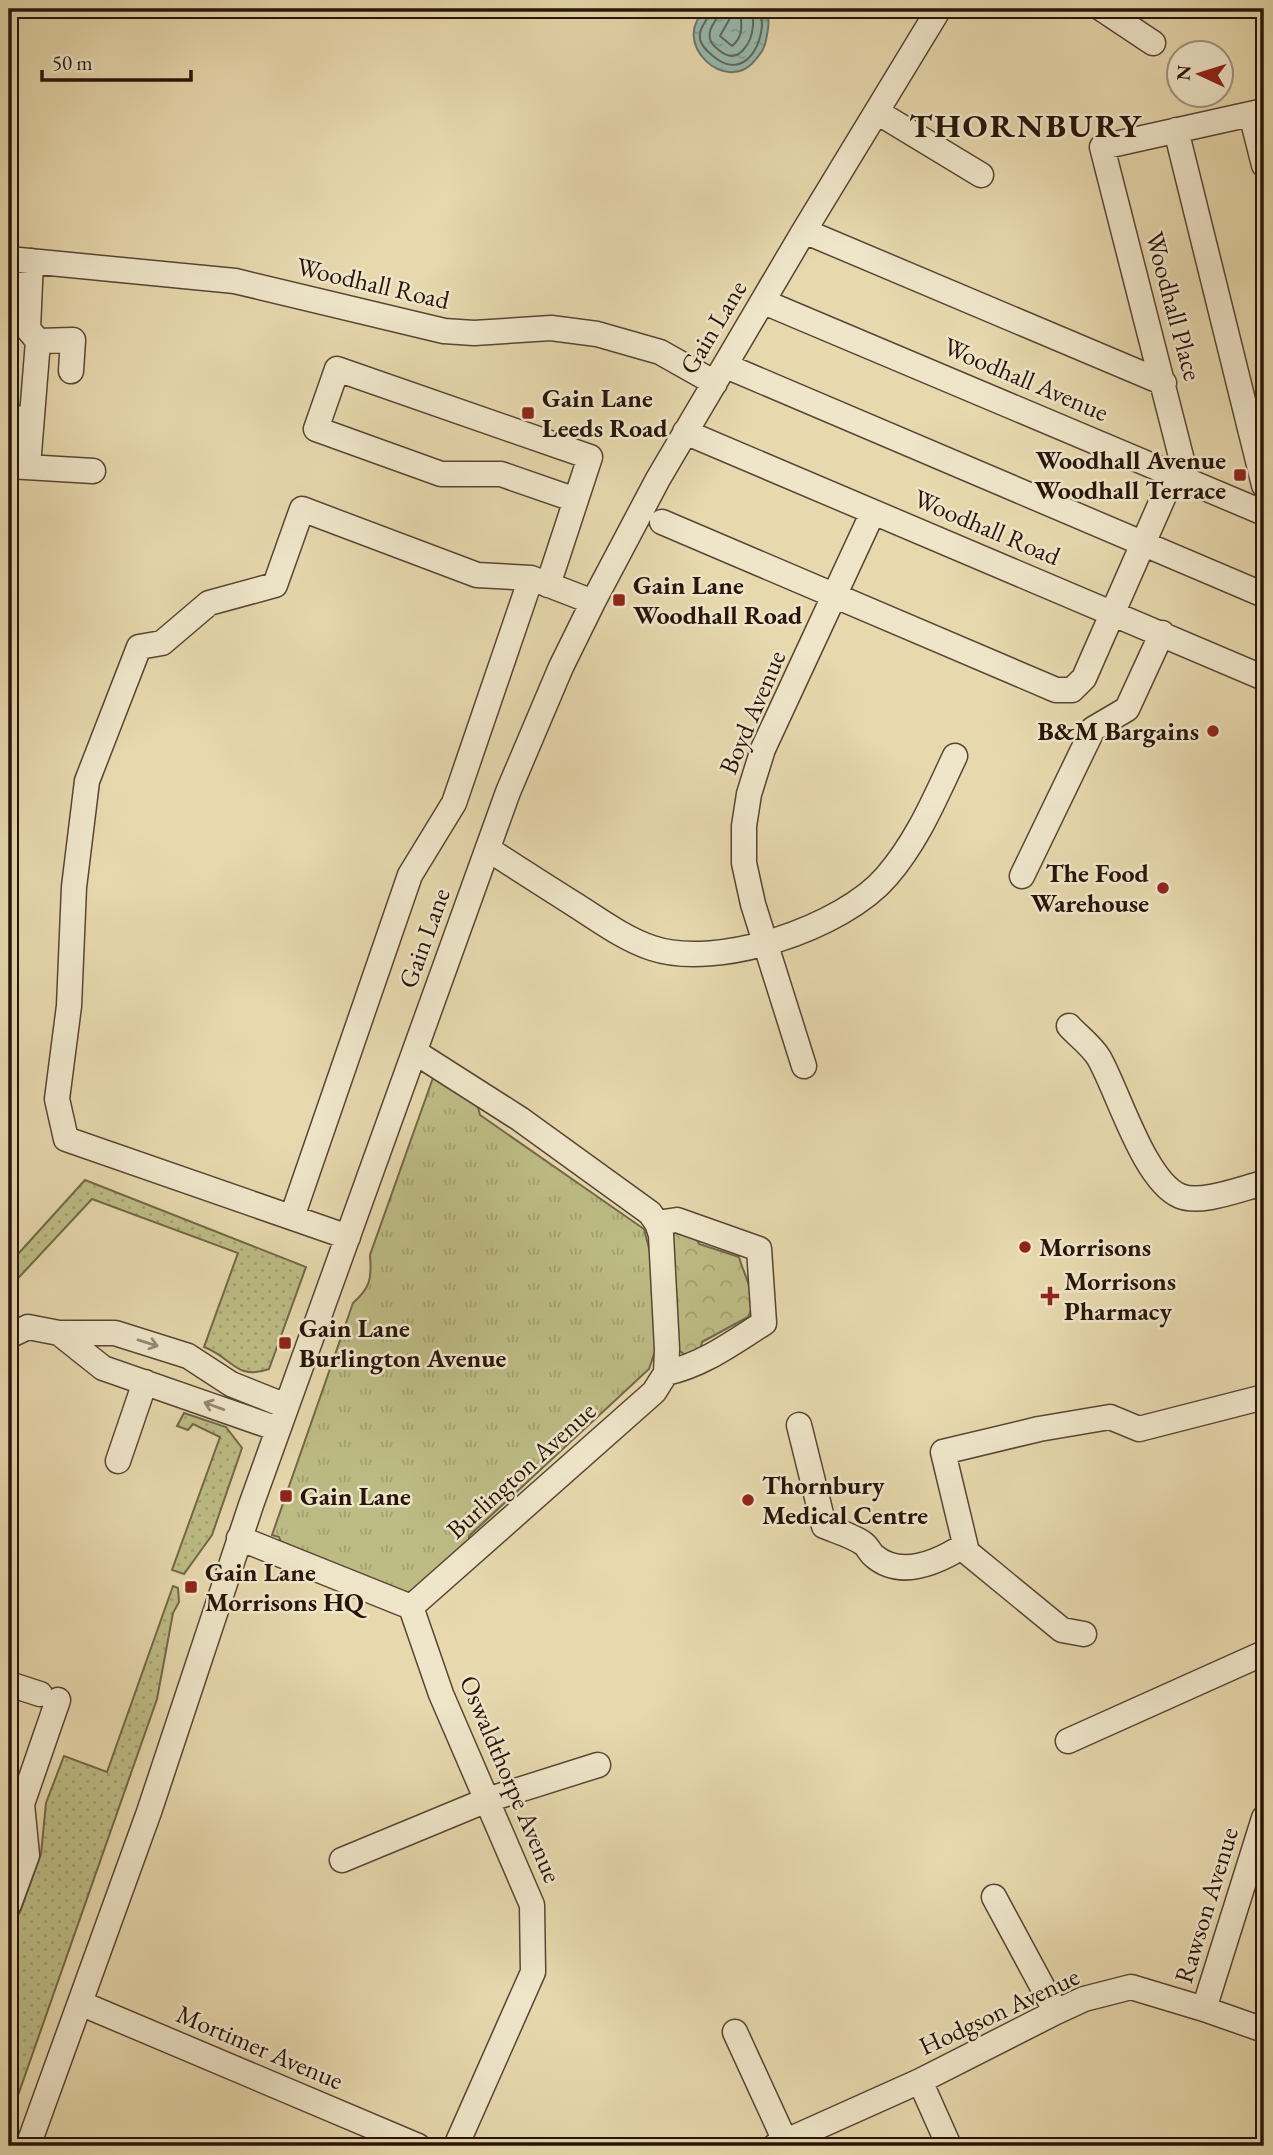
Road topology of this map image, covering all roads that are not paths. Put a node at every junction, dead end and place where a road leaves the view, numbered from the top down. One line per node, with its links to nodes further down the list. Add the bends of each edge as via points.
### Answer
1 (939, 9): 4 (street, Gain Lane)
2 (1102, 9): 3 (street)
3 (1153, 43)
4 (877, 112): 8 (street); 9 (street, Gain Lane)
5 (1258, 113): 6 (street); 7 (street)
6 (1177, 130): 15 (street, Woodhall Place, via 1102,147); 21 (street)
7 (1264, 165)
8 (981, 175)
9 (804, 231): 11 (street, Gain Lane); 15 (street)
10 (20, 260): 12 (street, via 28,329); 14 (street, Woodhall Road, via 234,281 444,331 551,328 597,334)
11 (764, 302): 14 (street, Gain Lane); 20 (street, Woodhall Avenue)
12 (38, 341): 13 (street, via 73,340); 16 (street)
13 (71, 372)
14 (720, 375): 17 (street, Gain Lane); 26 (street, Woodhall Road)
15 (1164, 383): 20 (street, Woodhall Place)
16 (20, 418): 18 (street)
17 (685, 432): 23 (street, Woodhall Road); 30 (street, Gain Lane)
18 (18, 466): 19 (street)
19 (93, 471)
20 (1180, 476): 24 (street, Woodhall Avenue); 26 (street)
21 (1264, 485)
22 (576, 500): 22 (street, via 590,457 337,369 316,429 441,474 501,474); 27 (street)
23 (873, 512): 29 (street, Boyd Avenue); 31 (street, Woodhall Road)
24 (1264, 513)
25 (663, 522): 29 (street)
26 (1143, 544): 28 (street, Woodhall Road); 31 (street)
27 (539, 582): 30 (street); 42 (street, via 454,803 410,875); 42 (street, via 477,575 302,509 275,585 209,603 162,643 139,647 88,781 74,887 69,1006 57,1099 66,1139)
28 (1264, 595)
29 (836, 596): 31 (street, via 1056,690 1072,690 1084,678); 37 (street, Boyd Avenue, via 764,749 749,794 744,863)
30 (593, 602): 35 (street, Gain Lane, via 531,737)
31 (1113, 613): 32 (street, Woodhall Road)
32 (1162, 634): 33 (street, Woodhall Road); 36 (street, via 1127,709 1093,729)
33 (1264, 678)
34 (955, 756): 37 (street, via 915,839 886,878 858,904)
35 (488, 849): 37 (street, via 625,937 654,949 690,955); 39 (street, Gain Lane)
36 (1022, 876)
37 (765, 945): 40 (street, Boyd Avenue)
38 (1069, 1026): 41 (street, via 1098,1056 1161,1183 1181,1196 1203,1198)
39 (415, 1052): 43 (street, via 531,1127 650,1213); 44 (street, Gain Lane)
40 (804, 1066)
41 (1264, 1183)
42 (292, 1217): 44 (street)
43 (657, 1223): 49 (street); 49 (street, via 677,1220 759,1249 764,1323 704,1360)
44 (348, 1237): 52 (street, Gain Lane)
45 (59, 1333): 46 (street); 47 (street, via 28,1327); 48 (street)
46 (115, 1333): 48 (street); 52 (street, one-way to 52, via 188,1356 230,1384)
47 (9, 1336)
48 (103, 1368): 50 (street)
49 (666, 1373): 58 (street, Burlington Avenue, via 654,1392)
50 (145, 1382): 54 (street, one-way to 50); 55 (street)
51 (1264, 1397): 57 (street, via 1139,1429 1110,1417 1098,1418 943,1452)
52 (286, 1406): 54 (street, Gain Lane)
53 (799, 1425): 57 (street, via 824,1526 864,1544 875,1557 894,1566 932,1563)
54 (278, 1429): 56 (street, Gain Lane)
55 (118, 1461)
56 (239, 1538): 58 (street); 71 (street, Gain Lane)
57 (965, 1545): 59 (street, via 967,1552 1062,1630)
58 (411, 1607): 64 (street, Oswaldthorpe Avenue, via 441,1694)
59 (1084, 1634)
60 (1264, 1653): 62 (street)
61 (9, 1684): 65 (street, via 49,1697)
62 (1068, 1741)
63 (598, 1765): 64 (street)
64 (487, 1801): 68 (street); 80 (street, Oswaldthorpe Avenue, via 533,1905 533,1972)
65 (22, 1804): 67 (street); 70 (street, via 27,1855)
66 (1264, 1818): 72 (street, Rawson Avenue)
67 (9, 1832)
68 (342, 1860)
69 (994, 1897): 73 (street)
70 (9, 1904)
71 (80, 2004): 78 (street, Gain Lane); 79 (street, Mortimer Avenue)
72 (1204, 2009): 73 (street, Hodgson Avenue, via 1131,1987); 74 (street, Hodgson Avenue)
73 (1056, 2011): 76 (street, Hodgson Avenue)
74 (1264, 2031)
75 (735, 2032): 77 (street)
76 (920, 2081): 77 (street, Hodgson Avenue); 81 (street)
77 (780, 2143)
78 (28, 2146)
79 (418, 2146)
80 (456, 2146)
81 (949, 2146)

